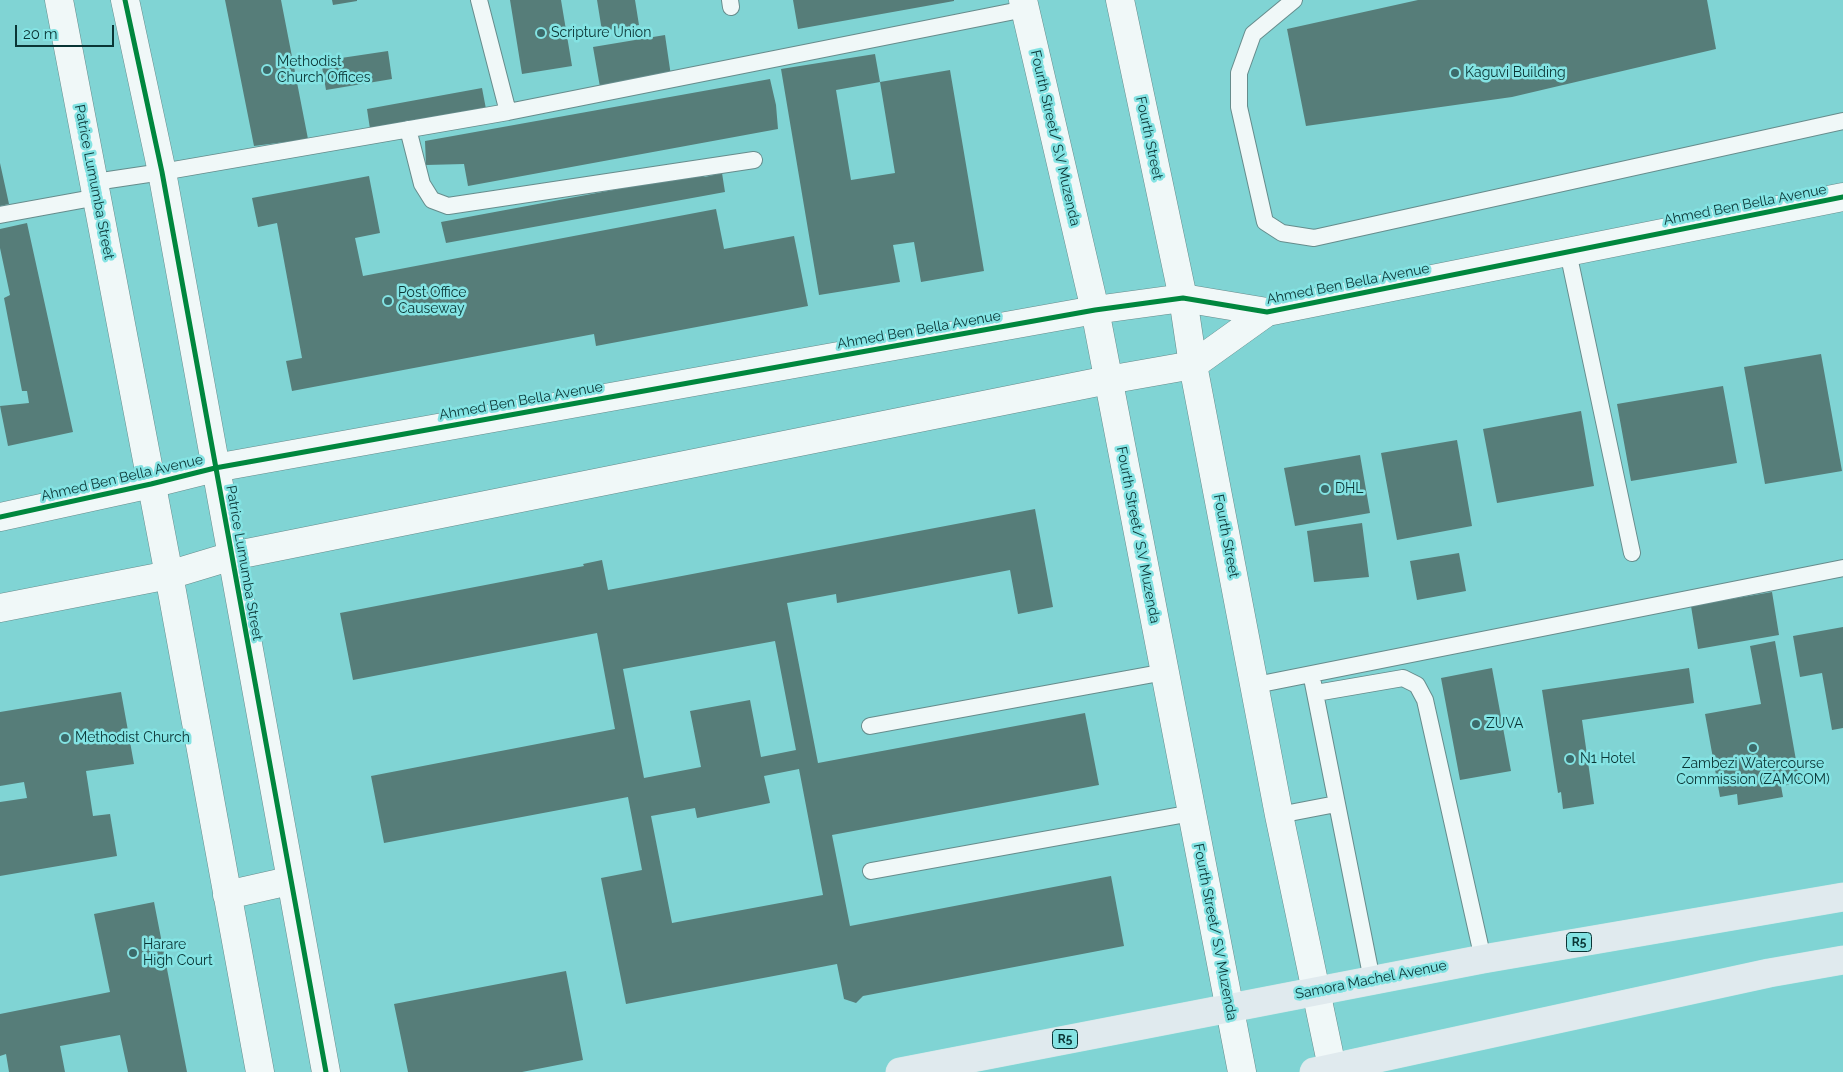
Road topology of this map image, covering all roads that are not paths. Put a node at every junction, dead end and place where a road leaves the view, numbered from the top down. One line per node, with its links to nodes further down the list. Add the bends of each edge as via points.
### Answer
1 (59, 0): 12 (street, Patrice Lumumba Street)
2 (125, 0): 11 (street, Patrice Lumumba Street)
3 (479, 0): 7 (lane)
4 (1120, 0): 16 (street, Fourth Street)
5 (1294, 0): 8 (lane, via 1253,34 1239,73 1239,107 1265,222 1282,233 1314,238)
6 (1024, 5): 7 (lane); 17 (street, Fourth Street/ S.V Muzenda)
7 (508, 112): 9 (lane)
8 (1843, 121)
9 (408, 129): 10 (lane, via 422,184 432,200 448,206); 11 (lane)
10 (754, 160)
11 (162, 172): 12 (lane); 21 (street, Patrice Lumumba Street)
12 (96, 189): 14 (lane); 22 (street, Patrice Lumumba Street)
13 (1843, 197): 15 (street, Ahmed Ben Bella Avenue)
14 (0, 214)
15 (1568, 252): 18 (street, Ahmed Ben Bella Avenue); 24 (lane)
16 (1183, 298): 17 (street, Ahmed Ben Bella Avenue); 18 (street, Ahmed Ben Bella Avenue); 19 (street, Fourth Street)
17 (1095, 310): 20 (street, Fourth Street/ S.V Muzenda); 21 (street, Ahmed Ben Bella Avenue)
18 (1267, 312): 19 (street, Ahmed Ben Bella Avenue)
19 (1193, 365): 20 (street, Ahmed Ben Bella Avenue); 31 (street, Fourth Street)
20 (1108, 380): 25 (street, Ahmed Ben Bella Avenue); 29 (street, Fourth Street/ S.V Muzenda)
21 (215, 468): 22 (street, Ahmed Ben Bella Avenue); 25 (street, Patrice Lumumba Street)
22 (151, 484): 23 (street, Ahmed Ben Bella Avenue); 27 (street, Patrice Lumumba Street)
23 (0, 517)
24 (1632, 553)
25 (232, 556): 27 (street, Ahmed Ben Bella Avenue); 38 (street, Patrice Lumumba Street)
26 (1843, 568): 30 (lane)
27 (169, 575): 28 (street, Ahmed Ben Bella Avenue); 39 (street, Patrice Lumumba Street)
28 (0, 608)
29 (1165, 672): 33 (lane); 35 (street, Fourth Street/ S.V Muzenda)
30 (1311, 674): 31 (lane); 32 (lane)
31 (1256, 685): 36 (street, Fourth Street)
32 (1316, 693): 34 (lane); 41 (lane, via 1404,678 1417,685 1425,700)
33 (870, 726)
34 (1336, 804): 36 (lane); 43 (lane)
35 (1192, 812): 37 (lane); 45 (street, Fourth Street/ S.V Muzenda)
36 (1279, 815): 44 (street, Fourth Street)
37 (871, 871)
38 (289, 881): 39 (street); 48 (street, Patrice Lumumba Street)
39 (227, 895): 47 (street, Patrice Lumumba Street)
40 (1843, 896): 41 (highway, Samora Machel Avenue / R5)
41 (1482, 959): 43 (highway, Samora Machel Avenue / R5)
42 (1843, 960): 46 (highway, via 1769,973)
43 (1372, 980): 44 (highway, Samora Machel Avenue / R5)
44 (1315, 990): 45 (highway, Samora Machel Avenue / R5); 46 (street, Fourth Street)
45 (1229, 1006): 49 (highway, Samora Machel Avenue / R5); 50 (street, Fourth Street/ S.V Muzenda)
46 (1326, 1071)
47 (260, 1072)
48 (326, 1072)
49 (900, 1072)
50 (1242, 1072)

